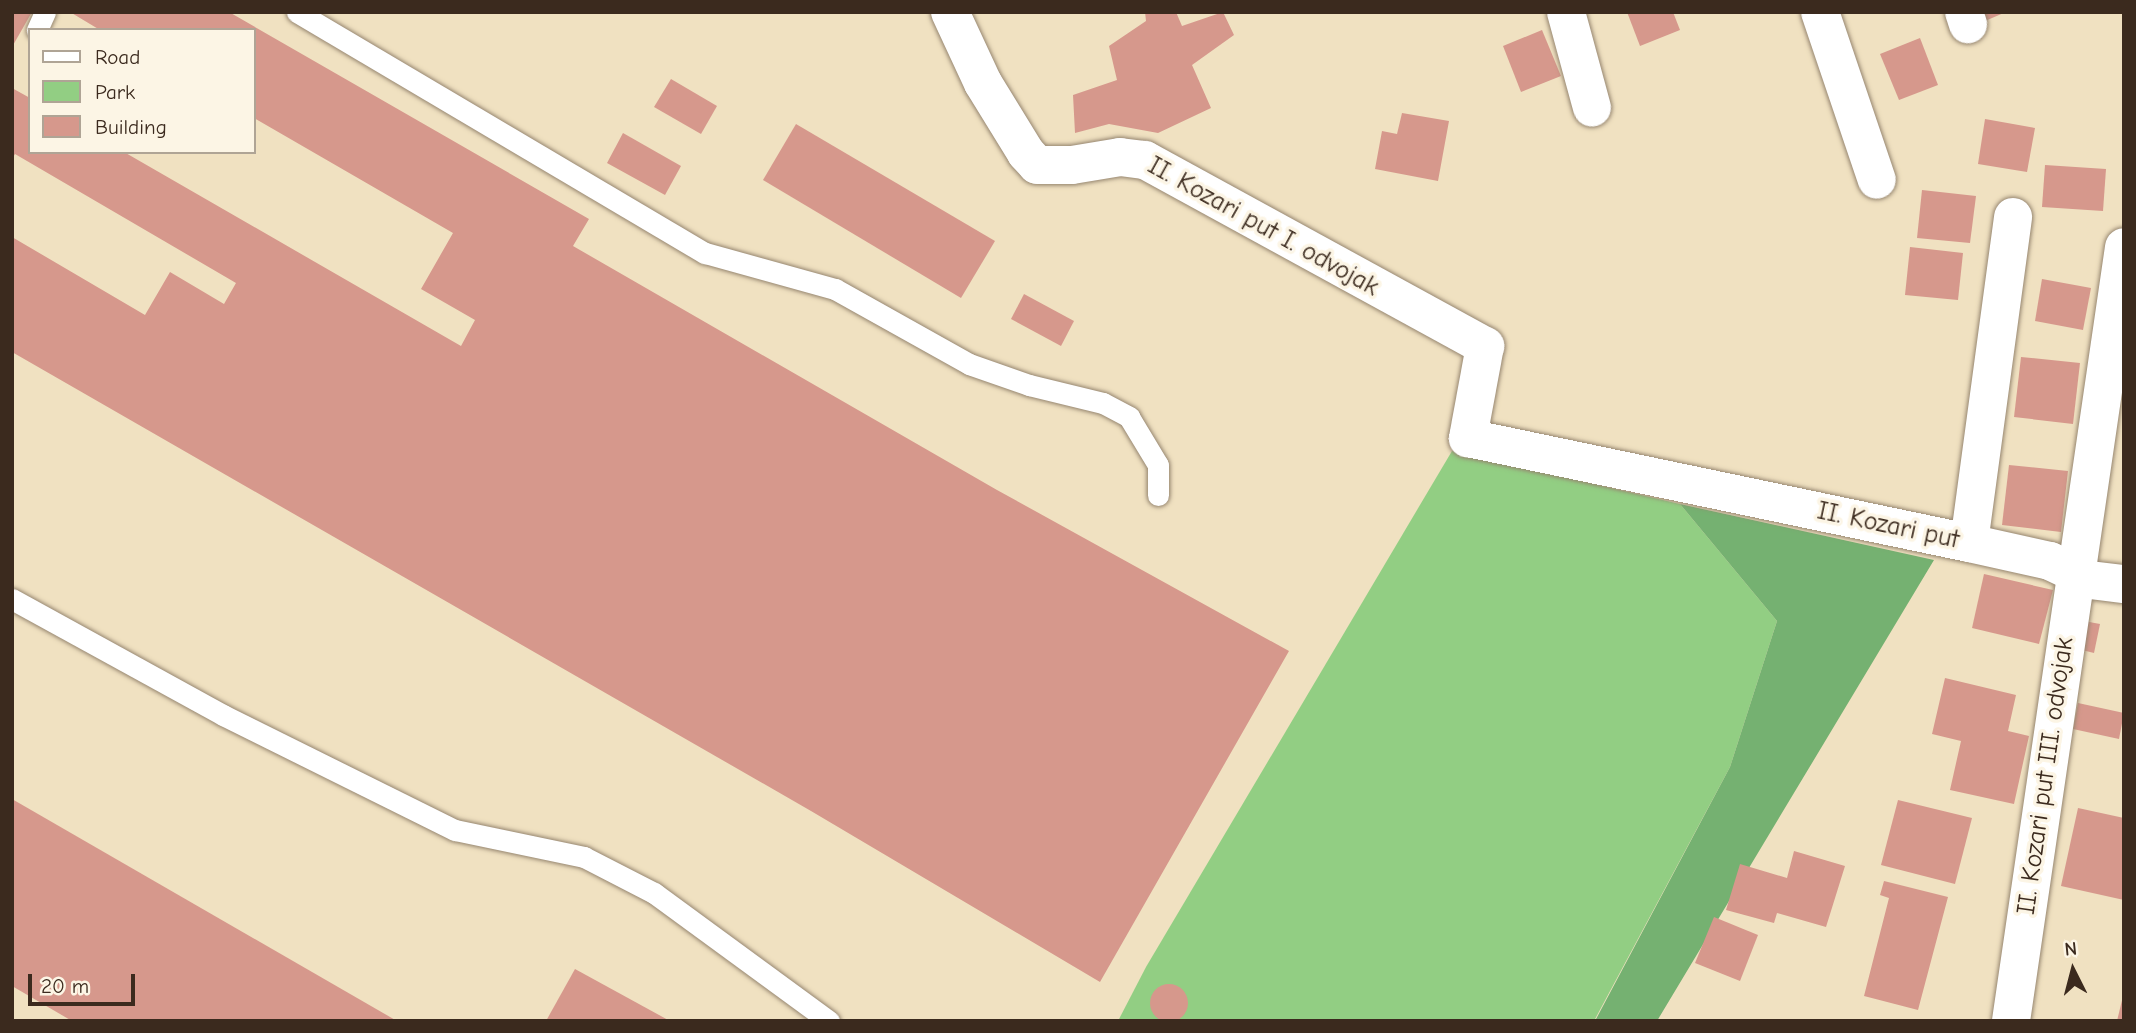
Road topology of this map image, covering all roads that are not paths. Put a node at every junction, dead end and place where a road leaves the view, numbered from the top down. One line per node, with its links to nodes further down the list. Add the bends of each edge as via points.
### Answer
1 (45, 12): 6 (lane)
2 (297, 12): 12 (lane, via 705,253 835,289 969,364 1102,403 1129,417 1158,465)
3 (950, 12): 11 (street, II. Kozari put I. odvojak, via 983,83 1037,165 1120,157 1145,160)
4 (1566, 12): 7 (street)
5 (1820, 12): 8 (street)
6 (38, 28)
7 (1592, 107)
8 (1877, 180)
9 (2013, 217): 13 (street)
10 (2124, 247): 14 (street)
11 (1485, 346): 13 (street, II. Kozari put, via 1468,438)
12 (1158, 495)
13 (1969, 543): 14 (street, II. Kozari put, via 2050,561)
14 (2075, 573): 15 (street, II. Kozari put, via 2090,580); 18 (street, II. Kozari put III. odvojak)
15 (2124, 584)
16 (12, 599): 17 (lane, via 223,715 455,830 584,856 654,893)
17 (829, 1021)
18 (2011, 1021)

